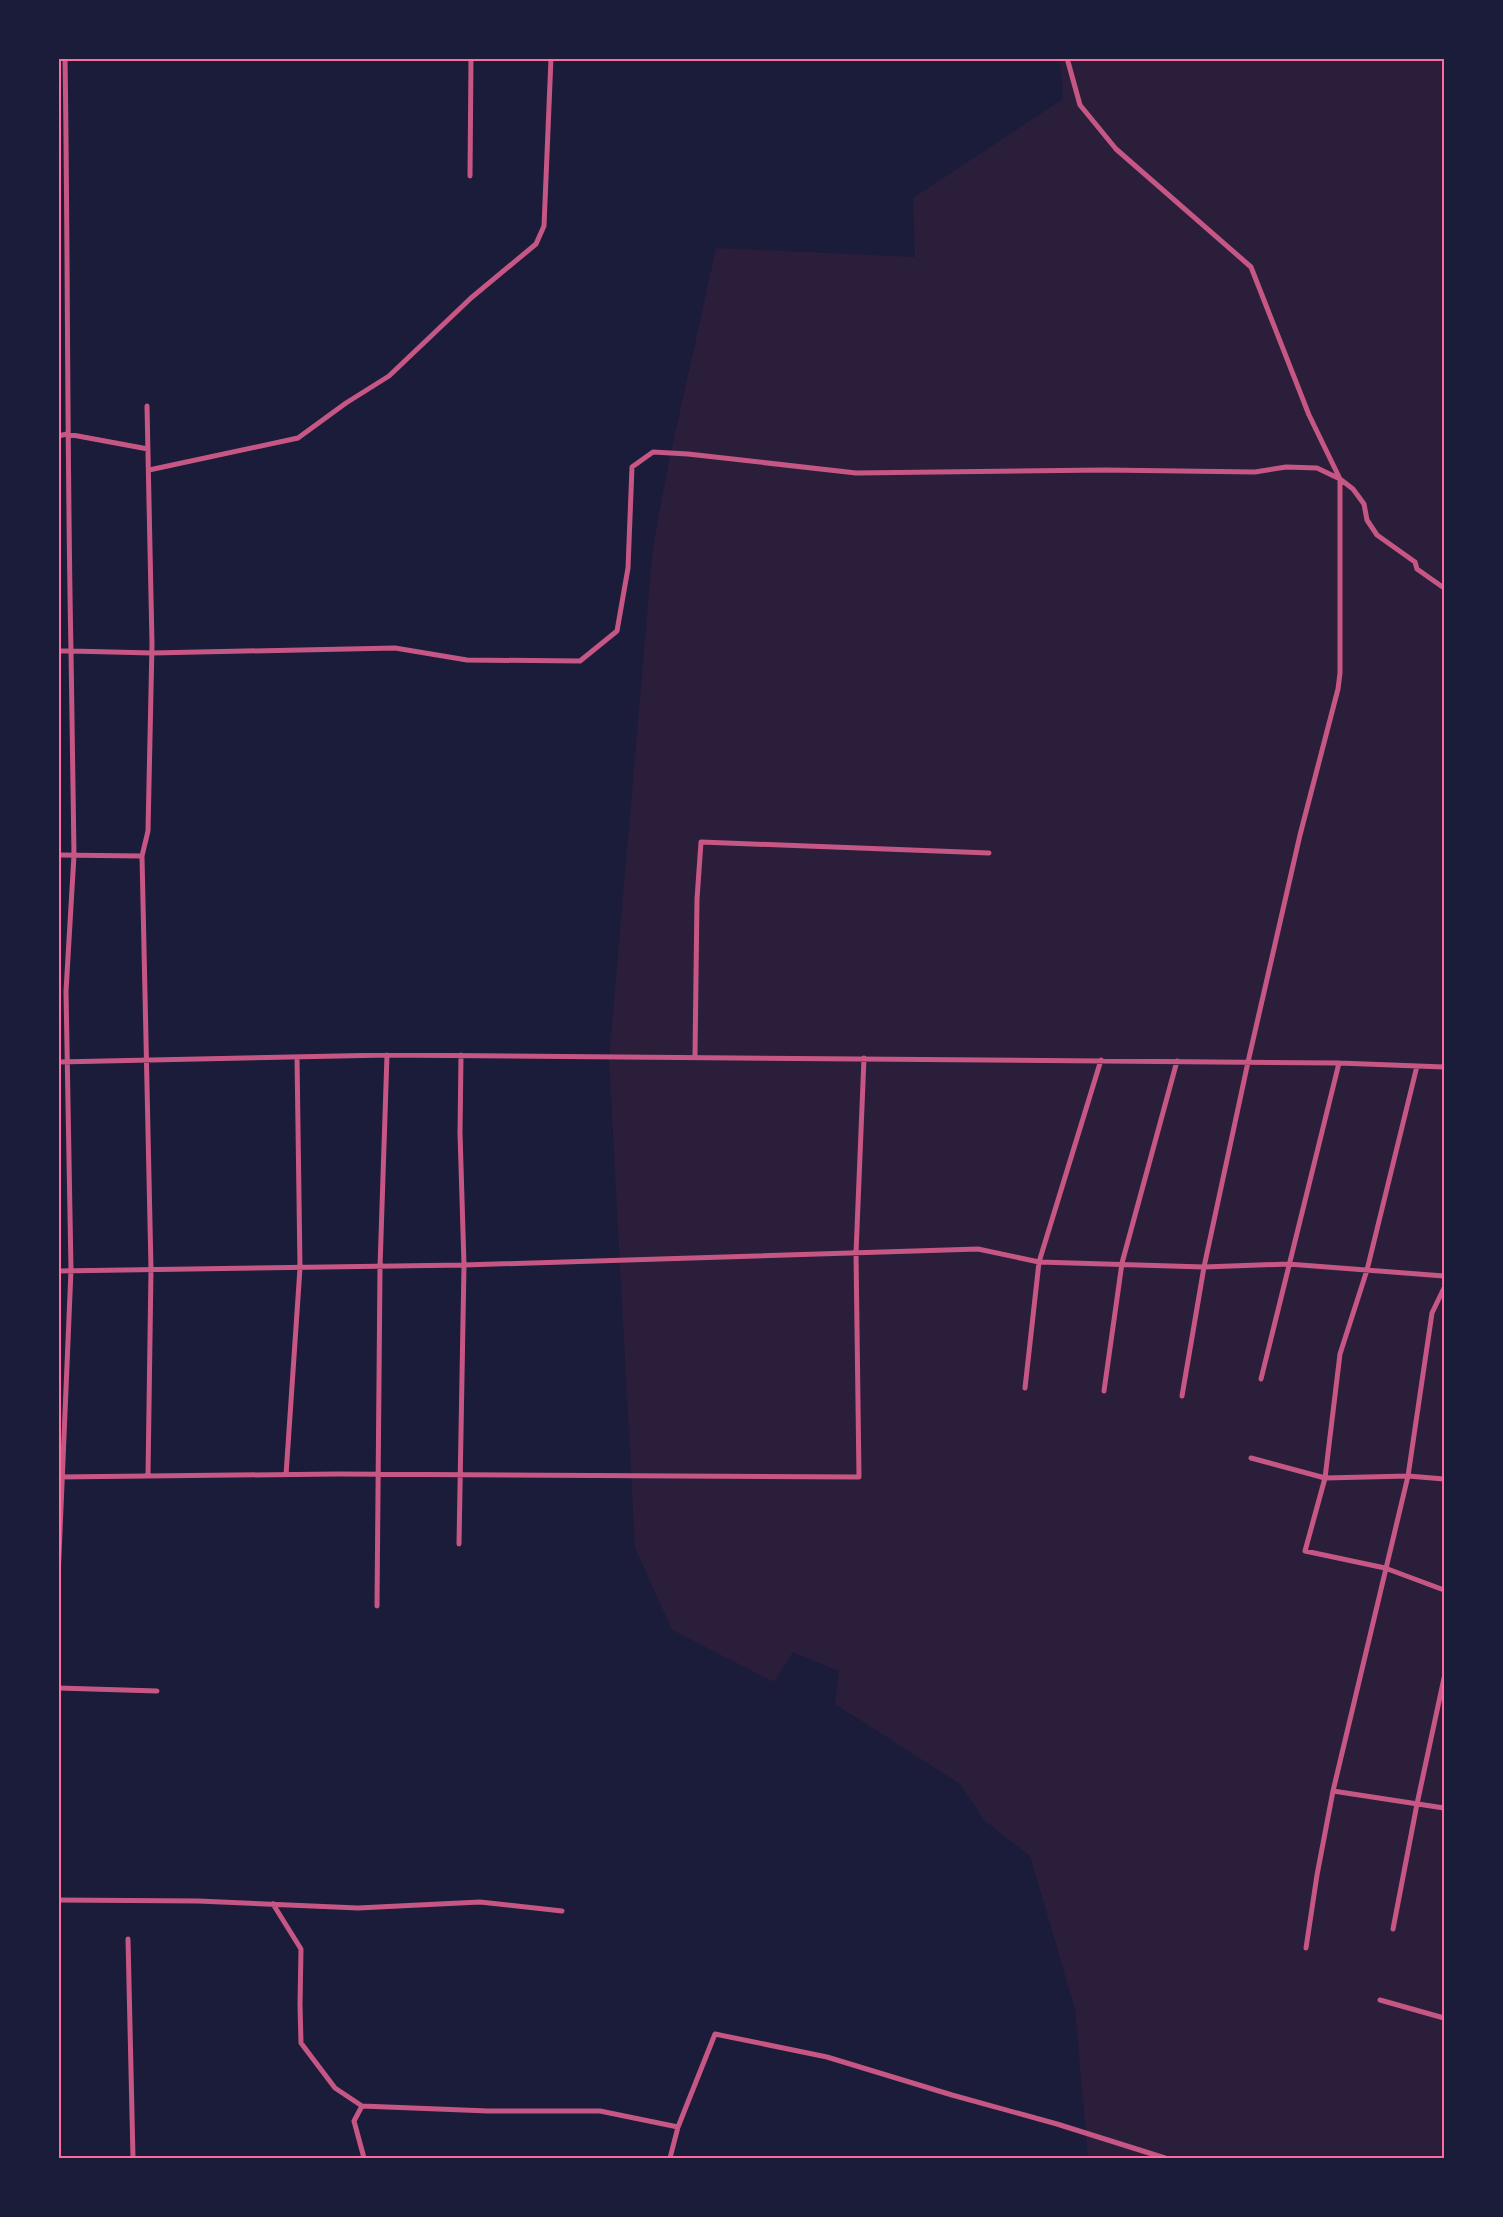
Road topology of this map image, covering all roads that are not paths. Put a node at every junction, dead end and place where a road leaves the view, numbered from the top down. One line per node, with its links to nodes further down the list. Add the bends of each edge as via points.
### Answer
1 (64, 58): 7 (street)
2 (471, 58): 5 (street)
3 (551, 58): 10 (street, via 544,226 536,244 471,298 389,376 298,438)
4 (1067, 58): 11 (street, via 1080,105 1116,149 1251,267 1309,415)
5 (470, 176)
6 (147, 406): 9 (street)
7 (67, 434): 8 (street); 9 (street); 14 (street)
8 (58, 436)
9 (148, 449): 10 (street)
10 (148, 470): 15 (street)
11 (1340, 479): 12 (street, via 1364,504 1367,520 1377,535); 15 (street, via 1317,468 1286,466 1255,472 856,473 653,452 632,467 627,568 617,631 580,661 467,660 395,648); 30 (street, via 1338,689)
12 (1444, 588)
13 (58, 651): 14 (street)
14 (71, 651): 15 (street); 18 (street)
15 (152, 652): 19 (street, via 148,831)
16 (989, 853): 22 (street, via 701,842)
17 (58, 855): 18 (street)
18 (74, 855): 19 (street); 29 (street, via 66,991)
19 (142, 856): 25 (street)
20 (387, 1055): 21 (street); 23 (street); 39 (street)
21 (462, 1055): 22 (street); 38 (street)
22 (695, 1056): 24 (street)
23 (297, 1057): 25 (street); 40 (street)
24 (864, 1058): 26 (street); 34 (street)
25 (147, 1060): 29 (street); 42 (street)
26 (1101, 1060): 27 (street); 35 (street)
27 (1177, 1061): 30 (street); 36 (street)
28 (58, 1062): 29 (street)
29 (69, 1062): 44 (street)
30 (1248, 1062): 31 (street); 41 (street)
31 (1340, 1062): 32 (street); 37 (street)
32 (1417, 1066): 33 (street); 45 (street)
33 (1444, 1067)
34 (856, 1253): 35 (street, via 978,1249); 38 (street); 56 (street, via 859,1476)
35 (1039, 1262): 36 (street); 49 (street)
36 (1122, 1263): 41 (street); 50 (street)
37 (1288, 1264): 41 (street); 45 (street); 48 (street)
38 (464, 1265): 39 (street); 56 (street)
39 (380, 1267): 40 (street); 54 (street)
40 (300, 1268): 42 (street); 53 (street)
41 (1204, 1268): 51 (street)
42 (151, 1269): 44 (street); 55 (street)
43 (58, 1270): 44 (street)
44 (71, 1270): 58 (street)
45 (1367, 1270): 46 (street); 59 (street, via 1341,1354)
46 (1444, 1276)
47 (1444, 1288): 57 (street, via 1432,1313)
48 (1261, 1379)
49 (1025, 1388)
50 (1104, 1391)
51 (1182, 1396)
52 (1251, 1458): 59 (street)
53 (286, 1475): 54 (street); 55 (street)
54 (380, 1475): 56 (street); 65 (street)
55 (148, 1476): 58 (street)
56 (460, 1476): 61 (street)
57 (1408, 1476): 59 (street); 60 (street); 62 (street)
58 (60, 1477): 63 (street)
59 (1326, 1478): 62 (street, via 1305,1551)
60 (1444, 1479)
61 (459, 1544)
62 (1385, 1568): 64 (street); 69 (street)
63 (58, 1579)
64 (1444, 1590)
65 (377, 1606)
66 (1444, 1678): 70 (street)
67 (58, 1688): 68 (street)
68 (157, 1690)
69 (1333, 1791): 70 (street); 77 (street)
70 (1417, 1804): 71 (street); 75 (street)
71 (1444, 1808)
72 (58, 1900): 73 (street)
73 (273, 1904): 74 (street, via 358,1908 480,1902); 80 (street, via 301,1949 301,2043 335,2088)
74 (562, 1911)
75 (1393, 1929)
76 (128, 1939): 82 (street)
77 (1306, 1948)
78 (1380, 2000): 79 (street)
79 (1444, 2018)
80 (362, 2106): 81 (street, via 600,2111); 83 (street, via 354,2121)
81 (678, 2127): 84 (street); 85 (street, via 715,2034 827,2057)
82 (133, 2158)
83 (364, 2158)
84 (670, 2158)
85 (1166, 2158)

